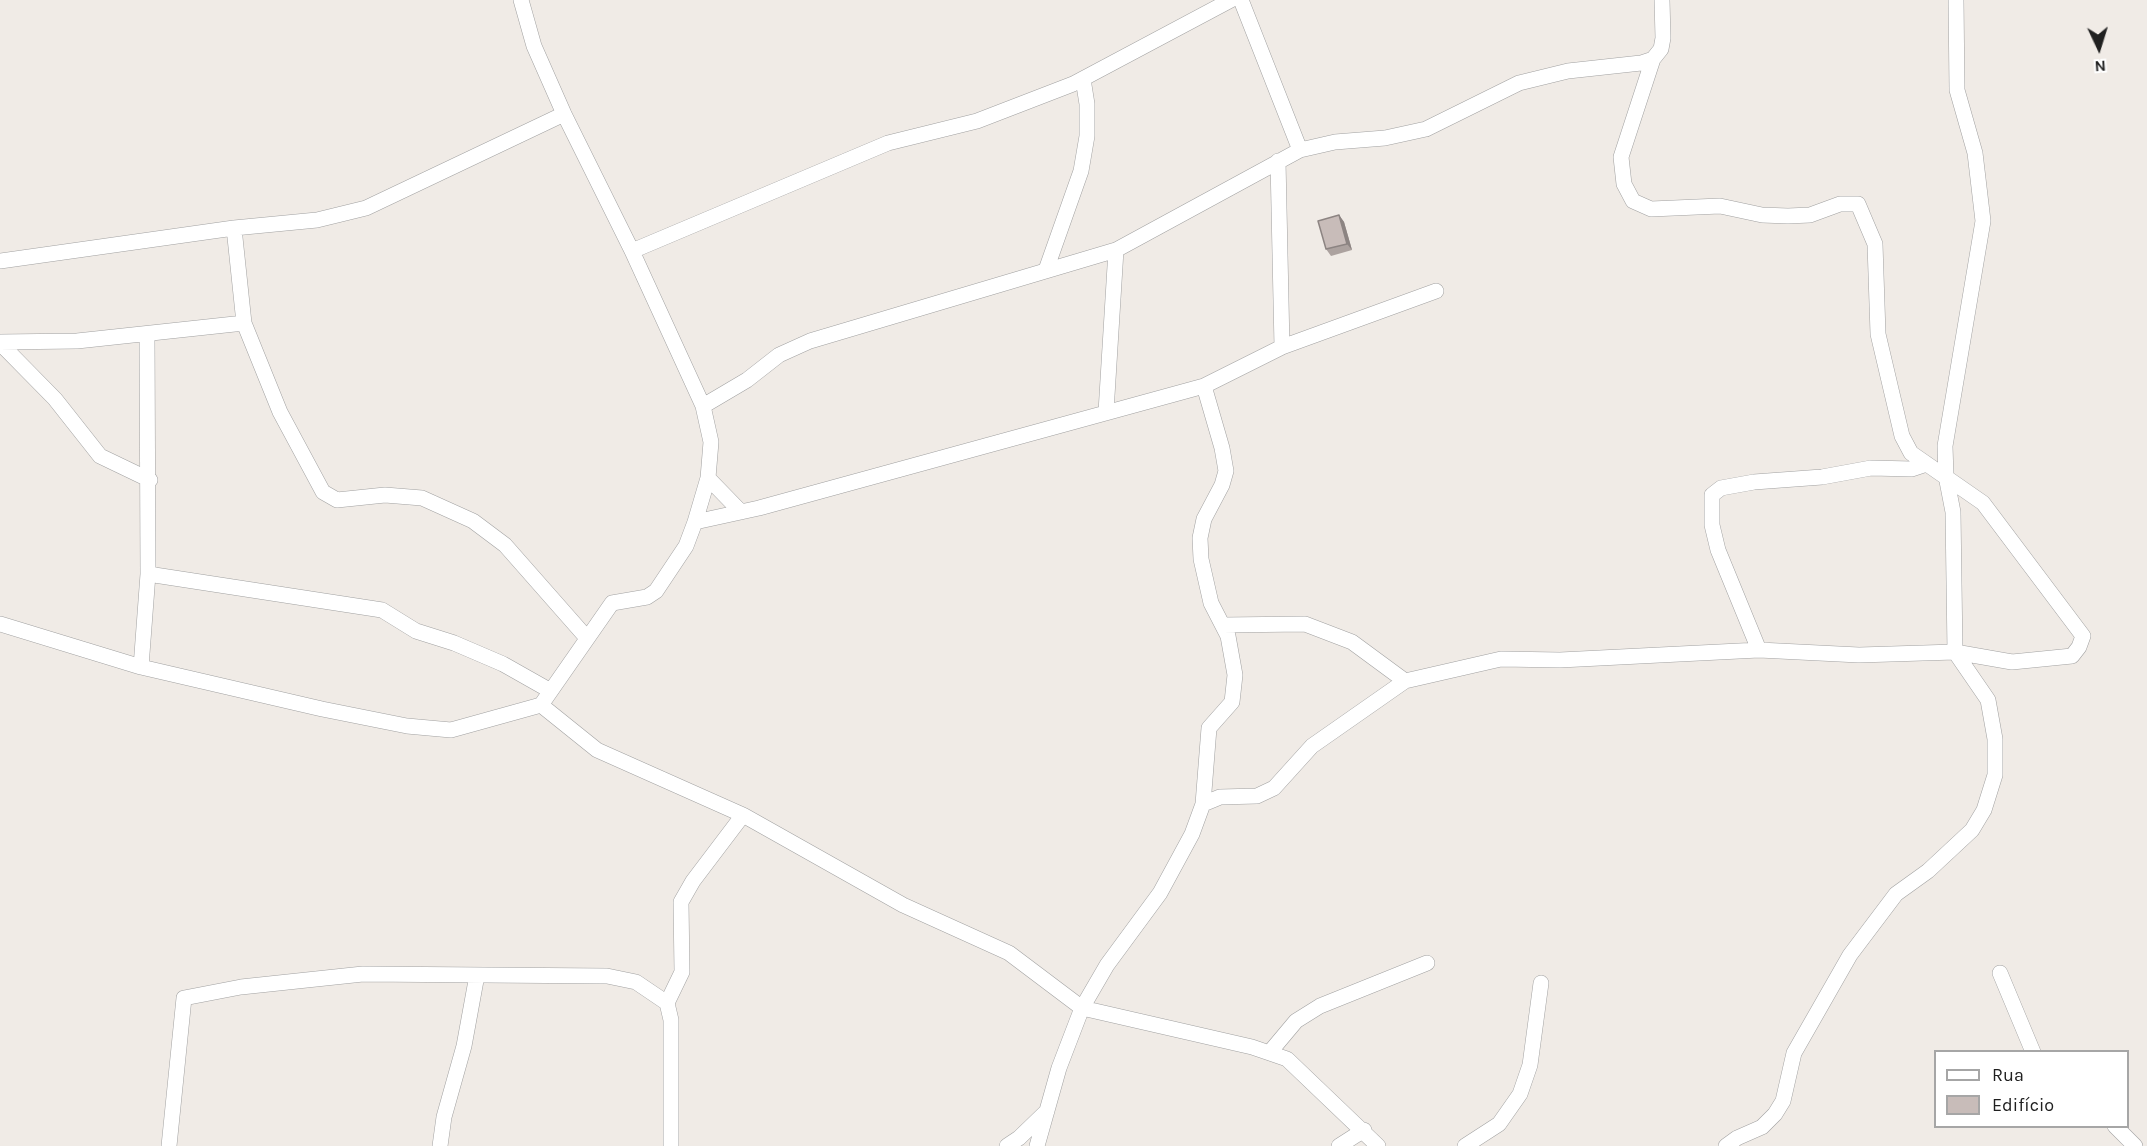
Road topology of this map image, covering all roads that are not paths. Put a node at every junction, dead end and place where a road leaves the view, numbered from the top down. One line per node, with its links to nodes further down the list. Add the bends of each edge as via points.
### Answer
1 (521, 0): 8 (street, via 534,46)
2 (1231, 0): 7 (street)
3 (1241, 0): 9 (street)
4 (1662, 0): 6 (street, via 1661,50)
5 (1956, 0): 25 (street, via 1957,90 1975,153 1983,221 1945,446)
6 (1653, 59): 9 (street, via 1568,71 1519,83 1426,129); 24 (street, via 1621,157 1624,184 1633,201 1651,209 1720,206 1788,216 1840,204 1858,204 1875,244 1878,334 1902,436 1911,453)
7 (1083, 79): 13 (street, via 977,121 888,143); 15 (street, via 1087,136 1082,171)
8 (564, 114): 11 (street, via 366,208 317,220); 13 (street)
9 (1300, 150): 10 (street)
10 (1278, 161): 12 (street); 20 (street)
11 (234, 228): 14 (street); 17 (street)
12 (1116, 250): 15 (street); 23 (street)
13 (632, 251): 22 (street)
14 (0, 261)
15 (1046, 270): 22 (street, via 810,341 779,355)
16 (1436, 291): 20 (street)
17 (244, 323): 18 (street); 33 (street, via 280,412 323,492 336,500 385,495 422,498 473,521 505,545)
18 (147, 335): 19 (street); 27 (street)
19 (0, 342): 27 (street, via 55,399 100,456)
20 (1282, 347): 21 (street)
21 (1204, 386): 23 (street); 32 (street, via 1226,471 1204,519 1201,559 1211,603)
22 (703, 406): 26 (street, via 711,442)
23 (1106, 412): 28 (street)
24 (1927, 464): 25 (street); 34 (street, via 1912,469 1870,468 1822,477 1754,482 1721,488 1712,495 1712,525 1718,550)
25 (1946, 476): 35 (street, via 1953,512); 35 (street, via 1983,503 2082,636 2072,656 2012,662)
26 (708, 478): 28 (street); 29 (street)
27 (150, 480): 30 (street)
28 (741, 512): 29 (street)
29 (695, 522): 33 (street, via 686,546 656,591 647,597 612,603)
30 (148, 574): 36 (street); 38 (street, via 382,610 416,631 493,660)
31 (0, 624): 36 (street)
32 (1223, 625): 37 (street, via 1305,624 1352,642); 40 (street, via 1235,675 1232,702 1209,728)
33 (586, 637): 38 (street)
34 (1759, 650): 35 (street, via 1859,655); 37 (street, via 1560,660 1501,659)
35 (1955, 652): 61 (street, via 1988,700 1995,739 1995,775 1984,810 1972,830 1928,871 1896,894 1850,955 1794,1053 1783,1101 1775,1114 1762,1127)
36 (141, 667): 39 (street, via 407,726 451,730)
37 (1405, 681): 40 (street, via 1312,746 1274,788 1257,796 1220,797)
38 (549, 690): 39 (street)
39 (541, 705): 41 (street, via 597,750)
40 (1203, 804): 47 (street, via 1192,834 1160,893 1107,965)
41 (743, 815): 46 (street, via 681,902 682,972); 47 (street, via 903,905 1010,952)
42 (1427, 963): 49 (street, via 1320,1006 1296,1021)
43 (2000, 973): 48 (street)
44 (477, 975): 46 (street, via 607,976 636,982); 53 (street, via 363,974 241,987 184,998); 54 (street)
45 (1541, 983): 60 (street, via 1530,1065 1520,1094 1499,1124)
46 (667, 1003): 55 (street, via 671,1020)
47 (1082, 1008): 49 (street); 50 (street, via 1059,1068)
48 (2032, 1050)
49 (1270, 1052): 52 (street, via 1287,1059)
50 (1049, 1108): 56 (street); 57 (street)
51 (2117, 1128): 62 (street)
52 (1364, 1130): 58 (street); 59 (street)
53 (169, 1146)
54 (440, 1146)
55 (671, 1146)
56 (1007, 1146)
57 (1037, 1146)
58 (1339, 1146)
59 (1378, 1146)
60 (1465, 1146)
61 (1726, 1146)
62 (2135, 1146)

